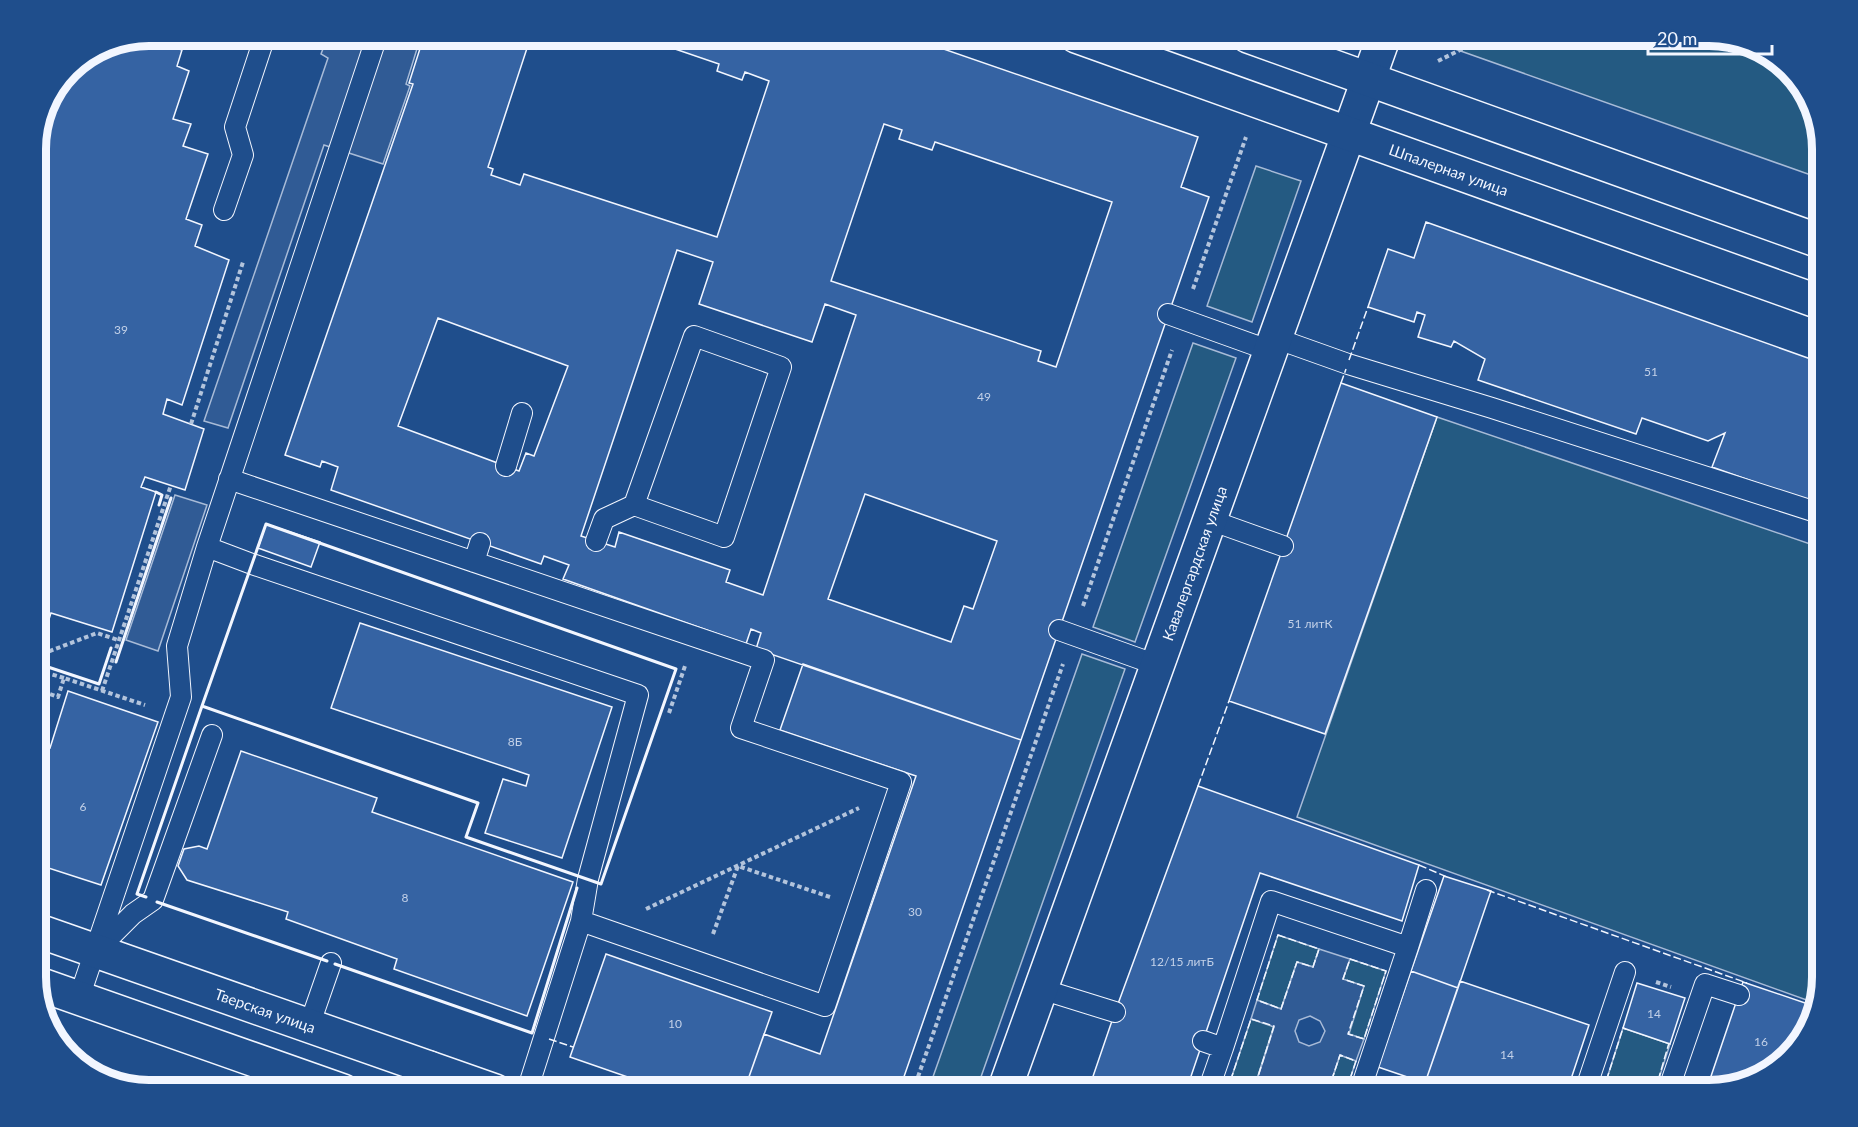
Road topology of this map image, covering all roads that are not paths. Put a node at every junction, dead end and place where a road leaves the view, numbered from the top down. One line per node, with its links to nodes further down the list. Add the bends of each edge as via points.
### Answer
1 (262, 46): 8 (lane, via 235,127 243,155)
2 (373, 46): 15 (lane)
3 (1104, 46): 7 (street, Шпалерная улица)
4 (1276, 46): 6 (street)
5 (1381, 46): 6 (street, Кавалергардская улица)
6 (1369, 79): 7 (street, Кавалергардская улица); 9 (street)
7 (1349, 133): 10 (street, Шпалерная улица); 12 (street, Кавалергардская улица)
8 (224, 210)
9 (1811, 238)
10 (1811, 299)
11 (1168, 314): 12 (lane)
12 (1273, 345): 17 (lane, via 1492,408); 18 (street, Кавалергардская улица)
13 (522, 413): 14 (lane)
14 (506, 466)
15 (229, 479): 22 (lane); 23 (lane)
16 (634, 505): 16 (lane, via 694,336 781,367 724,537); 19 (lane, via 604,519)
17 (1811, 511)
18 (1210, 520): 21 (lane); 25 (street, Кавалергардская улица)
19 (596, 541)
20 (480, 543): 23 (lane)
21 (1283, 546)
22 (207, 547): 28 (lane, via 638,695 588,879); 31 (lane, via 177,645 181,697)
23 (474, 562): 28 (lane, via 579,592 695,638 764,660 741,728 901,782 825,1005)
24 (1059, 630): 25 (lane)
25 (1157, 665): 35 (street, Кавалергардская улица)
26 (212, 735): 31 (lane, via 153,900)
27 (1426, 890): 30 (lane)
28 (581, 921): 44 (lane)
29 (47, 934): 31 (street, Тверская улица)
30 (1408, 946): 41 (lane, via 1271,901); 47 (lane)
31 (96, 951): 37 (lane); 39 (street, Тверская улица)
32 (331, 963): 39 (lane)
33 (1625, 972): 48 (lane)
34 (47, 987): 37 (street)
35 (1041, 988): 38 (lane); 45 (street, Кавалергардская улица)
36 (1739, 995): 49 (lane, via 1705,984)
37 (79, 998): 43 (street)
38 (1115, 1012)
39 (309, 1026): 42 (street, Тверская улица)
40 (1203, 1041): 41 (lane)
41 (1222, 1047): 46 (lane)
42 (425, 1080)
43 (315, 1081)
44 (530, 1081)
45 (1008, 1081)
46 (1211, 1081)
47 (1363, 1081)
48 (1588, 1081)
49 (1671, 1081)

